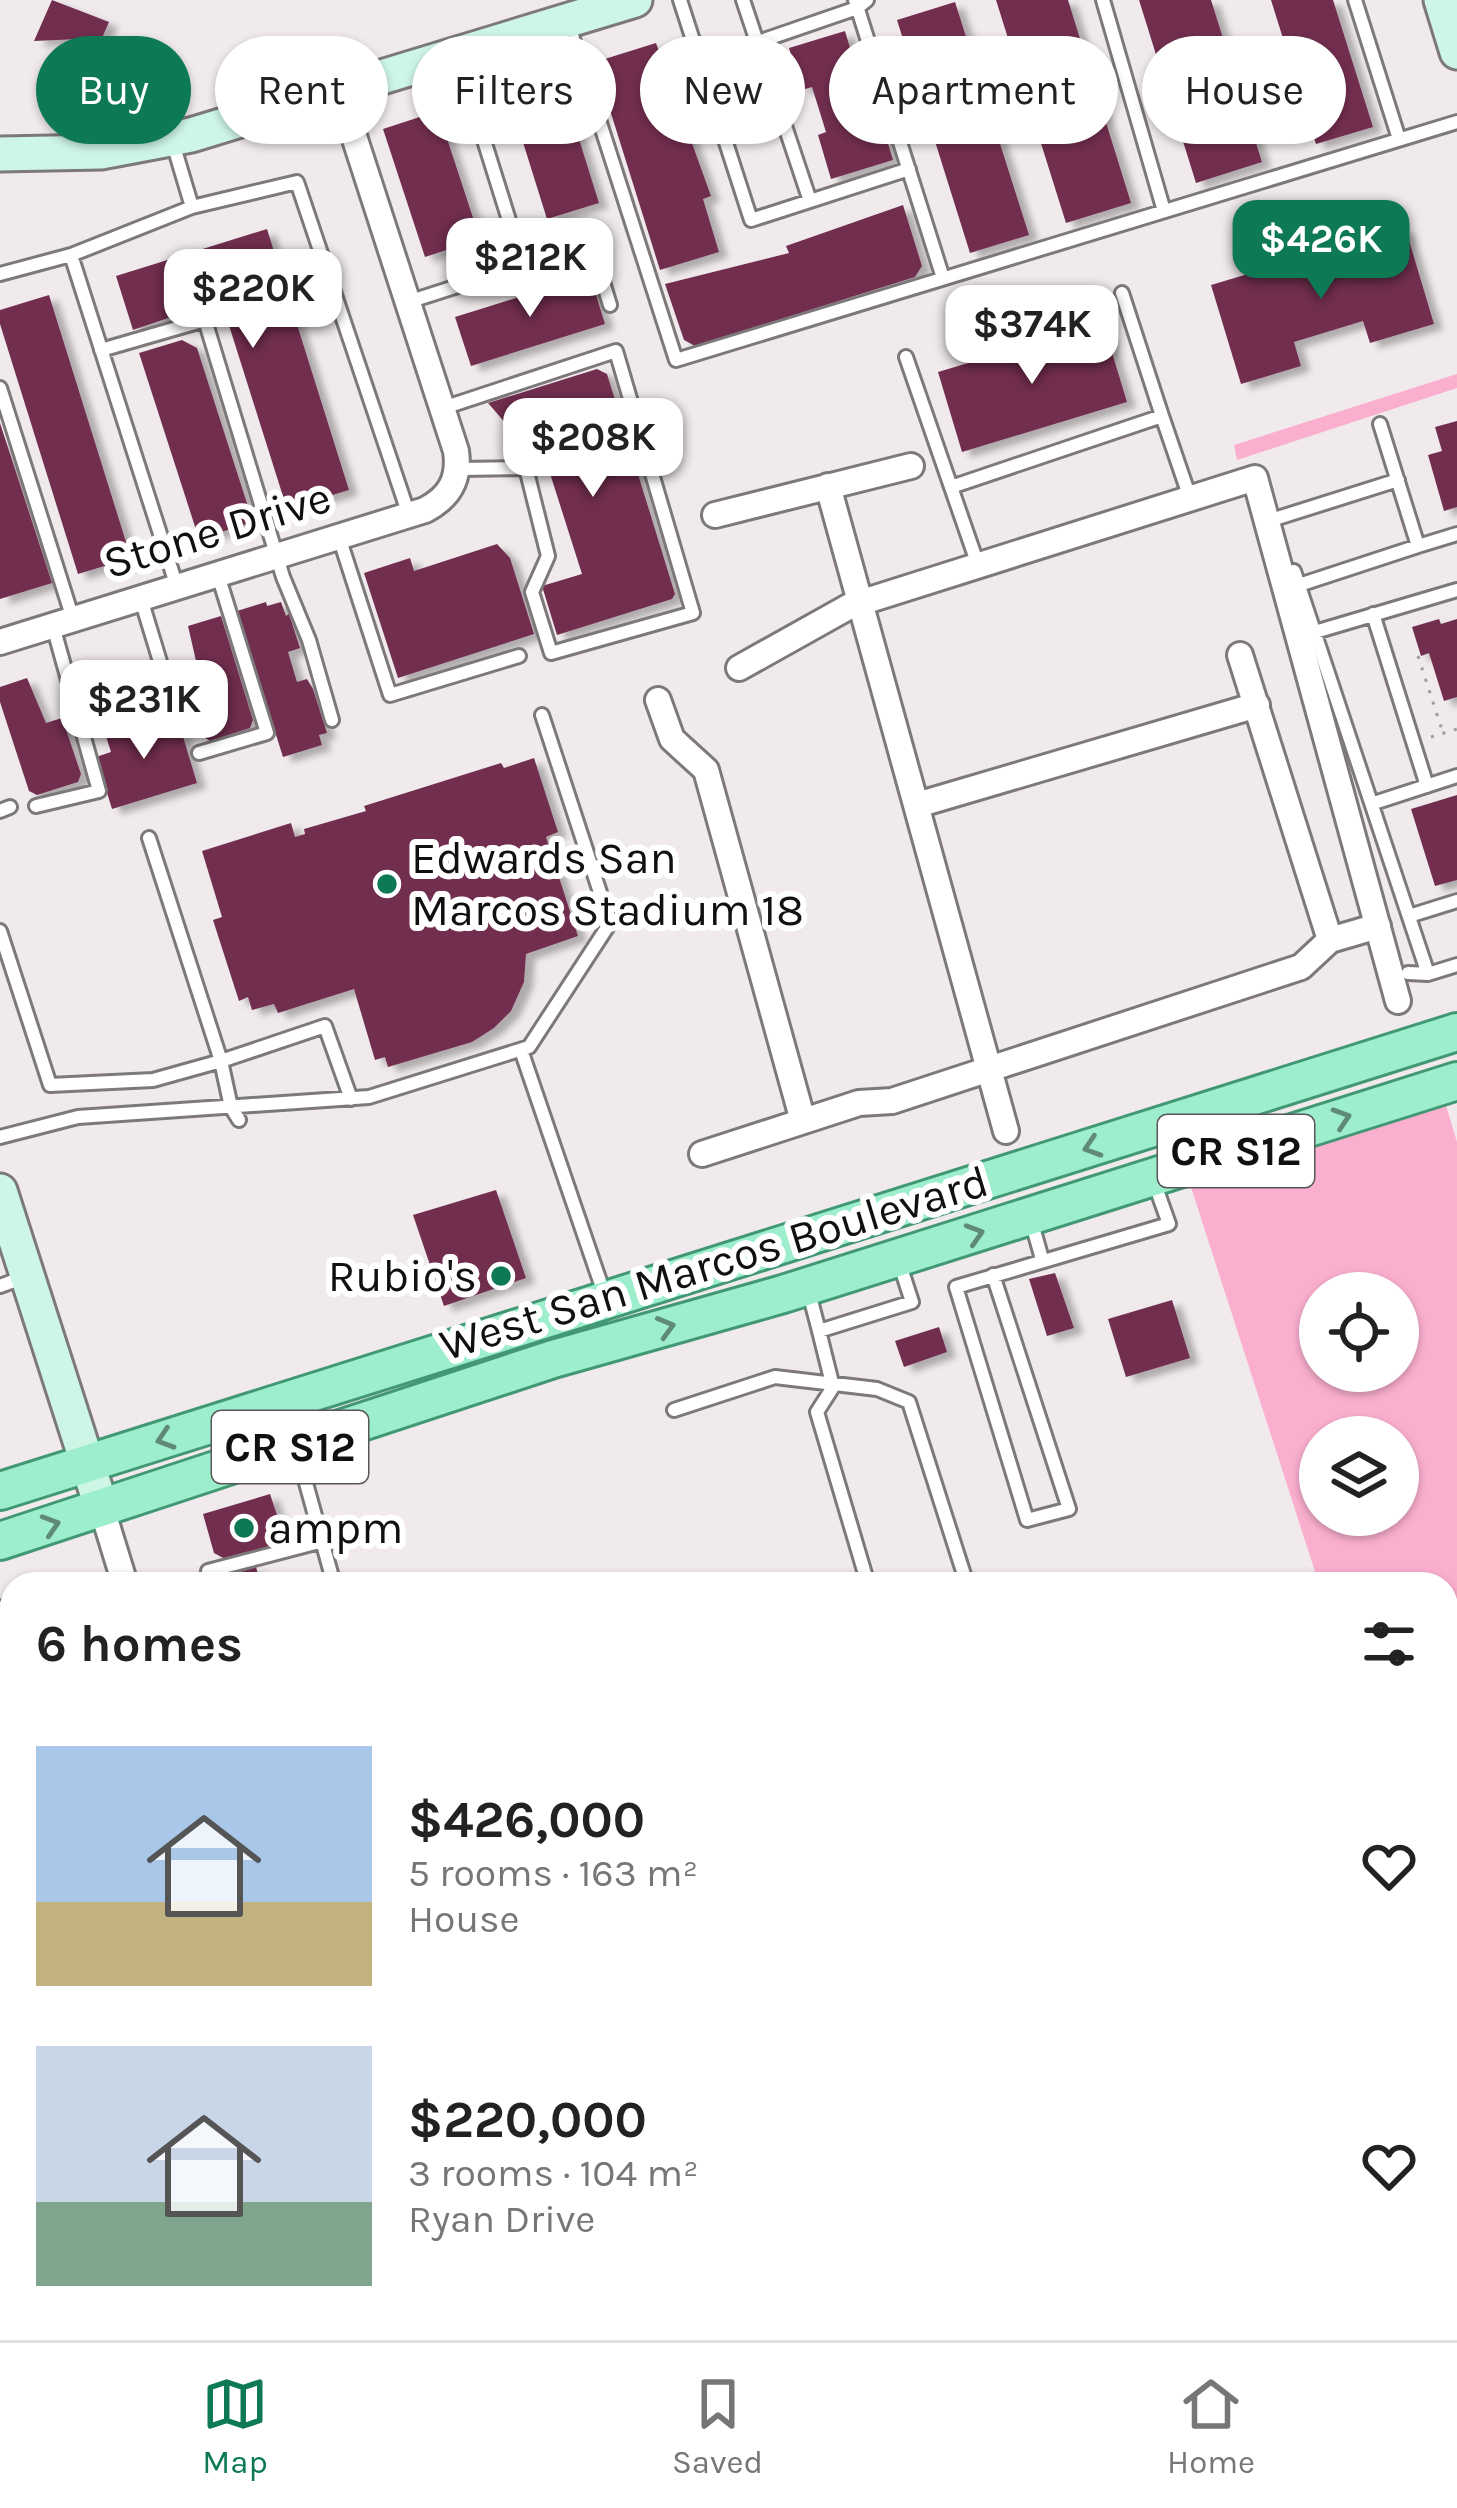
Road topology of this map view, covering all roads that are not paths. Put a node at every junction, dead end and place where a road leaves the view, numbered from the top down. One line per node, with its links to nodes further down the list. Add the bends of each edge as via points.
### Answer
1 (635, 0): 8 (main road)
2 (680, 0): 10 (lane)
3 (743, 0): 11 (lane)
4 (1103, 0): 26 (lane)
5 (1355, 0): 15 (lane)
6 (1441, 0): 13 (main road)
7 (860, 3): 12 (lane); 23 (lane)
8 (567, 22): 9 (main road); 30 (lane, via 676,360)
9 (522, 36)
10 (692, 36)
11 (755, 36)
12 (775, 36)
13 (1457, 52)
14 (1457, 122): 15 (lane)
15 (1399, 140): 26 (lane)
16 (144, 144): 22 (main road)
17 (173, 144): 25 (lane)
18 (357, 144): 32 (street)
19 (485, 144): 28 (lane)
20 (726, 144): 24 (lane, via 751,220)
21 (791, 144): 24 (lane)
22 (0, 154)
23 (908, 169): 24 (lane); 30 (lane)
24 (810, 201)
25 (192, 206): 27 (lane); 46 (lane, via 297,182)
26 (1164, 211): 30 (lane)
27 (71, 256): 29 (lane); 34 (lane)
28 (523, 265): 32 (lane); 33 (lane, via 591,243)
29 (0, 274)
30 (944, 278)
31 (1122, 293): 38 (lane)
32 (408, 302): 37 (street)
33 (610, 305)
34 (101, 350): 52 (lane, via 205,320); 56 (lane)
35 (906, 357): 44 (lane)
36 (0, 388): 61 (lane)
37 (442, 408): 41 (street); 41 (lane, via 616,351 693,613 551,653 532,592 548,556 526,468)
38 (1162, 416): 44 (lane); 45 (lane)
39 (1380, 424): 42 (lane)
40 (911, 466): 43 (street)
41 (455, 478): 46 (street, Stone Drive, via 442,501)
42 (1398, 480): 48 (lane); 51 (lane)
43 (828, 486): 47 (street); 59 (street)
44 (951, 488): 53 (lane)
45 (1190, 498): 48 (street, via 1255,478); 53 (street)
46 (409, 515): 50 (street, Stone Drive)
47 (715, 515)
48 (1267, 521): 55 (street)
49 (1457, 534): 51 (lane)
50 (339, 537): 52 (street, Stone Drive); 64 (lane, via 390,695)
51 (1418, 546): 55 (lane)
52 (277, 556): 54 (street, Stone Drive); 70 (lane)
53 (978, 565): 59 (street)
54 (217, 574): 56 (street, Stone Drive); 72 (lane, via 267,733)
55 (1290, 580): 62 (lane); 81 (street)
56 (177, 587): 58 (street, Stone Drive)
57 (1457, 590): 60 (lane)
58 (141, 598): 61 (street, Stone Drive); 71 (lane)
59 (861, 603): 66 (street); 76 (street)
60 (1373, 614): 62 (lane); 74 (lane)
61 (63, 622): 63 (street, Stone Drive); 77 (lane, via 99,791)
62 (1315, 632): 75 (lane)
63 (0, 642)
64 (519, 656)
65 (1240, 656): 68 (street)
66 (739, 668)
67 (658, 700): 96 (street, via 671,739 706,770)
68 (1257, 705): 76 (street); 83 (street)
69 (542, 715): 89 (lane, via 610,923)
70 (332, 720)
71 (178, 722)
72 (199, 753)
73 (1457, 776): 74 (lane)
74 (1427, 786): 75 (lane)
75 (1374, 803): 80 (lane)
76 (916, 805): 91 (street)
77 (36, 806)
78 (149, 838): 90 (lane)
79 (1457, 901): 80 (lane)
80 (1409, 916): 86 (lane)
81 (1378, 926): 83 (street); 87 (street)
82 (0, 931): 90 (lane, via 50,1085 152,1080)
83 (1330, 940): 91 (street, via 1301,967)
84 (1457, 965): 86 (lane)
85 (1408, 973): 86 (lane)
86 (1427, 974)
87 (1399, 1001)
88 (1457, 1032): 100 (main road, West San Marcos Boulevard / CR S12, one-way to 100)
89 (521, 1050): 93 (lane); 109 (lane)
90 (221, 1061): 93 (lane, via 325,1025); 94 (lane)
91 (989, 1069): 96 (street); 97 (street)
92 (1457, 1081): 101 (main road, West San Marcos Boulevard / CR S12, one-way to 92)
93 (351, 1099): 94 (lane, via 298,1110)
94 (231, 1107): 95 (lane); 98 (lane, via 121,1121 78,1117)
95 (239, 1120)
96 (803, 1121): 99 (street)
97 (1006, 1131)
98 (0, 1137)
99 (702, 1154)
100 (1018, 1170): 103 (main road); 109 (main road, West San Marcos Boulevard / CR S12)
101 (1152, 1178): 103 (main road, West San Marcos Boulevard / CR S12); 105 (lane, via 1169,1224)
102 (0, 1191): 107 (main road)
103 (1030, 1216): 104 (main road, West San Marcos Boulevard / CR S12, one-way to 103); 105 (lane)
104 (898, 1258): 108 (main road, West San Marcos Boulevard / CR S12); 110 (lane, via 912,1302)
105 (1042, 1259): 106 (lane)
106 (993, 1275): 106 (lane, via 956,1287 1027,1520 1069,1509)
107 (14, 1281): 115 (main road)
108 (807, 1286): 110 (lane); 112 (main road, West San Marcos Boulevard / CR S12, one-way to 108)
109 (606, 1300): 112 (main road, via 597,1324 474,1364); 115 (main road, West San Marcos Boulevard / CR S12, one-way to 115)
110 (819, 1331): 111 (lane)
111 (833, 1387): 113 (lane, via 775,1378); 123 (lane, via 817,1412); 124 (lane, via 877,1389 909,1402)
112 (411, 1406): 114 (main road, West San Marcos Boulevard / CR S12)
113 (674, 1410)
114 (295, 1445): 117 (main road, West San Marcos Boulevard / CR S12); 119 (lane)
115 (88, 1463): 116 (main road, West San Marcos Boulevard / CR S12); 117 (main road)
116 (0, 1491)
117 (103, 1509): 118 (main road, West San Marcos Boulevard / CR S12, one-way to 117); 120 (street)
118 (0, 1541)
119 (323, 1541): 121 (lane); 122 (lane)
120 (121, 1572)
121 (208, 1572)
122 (331, 1572)
123 (864, 1572)
124 (963, 1572)

